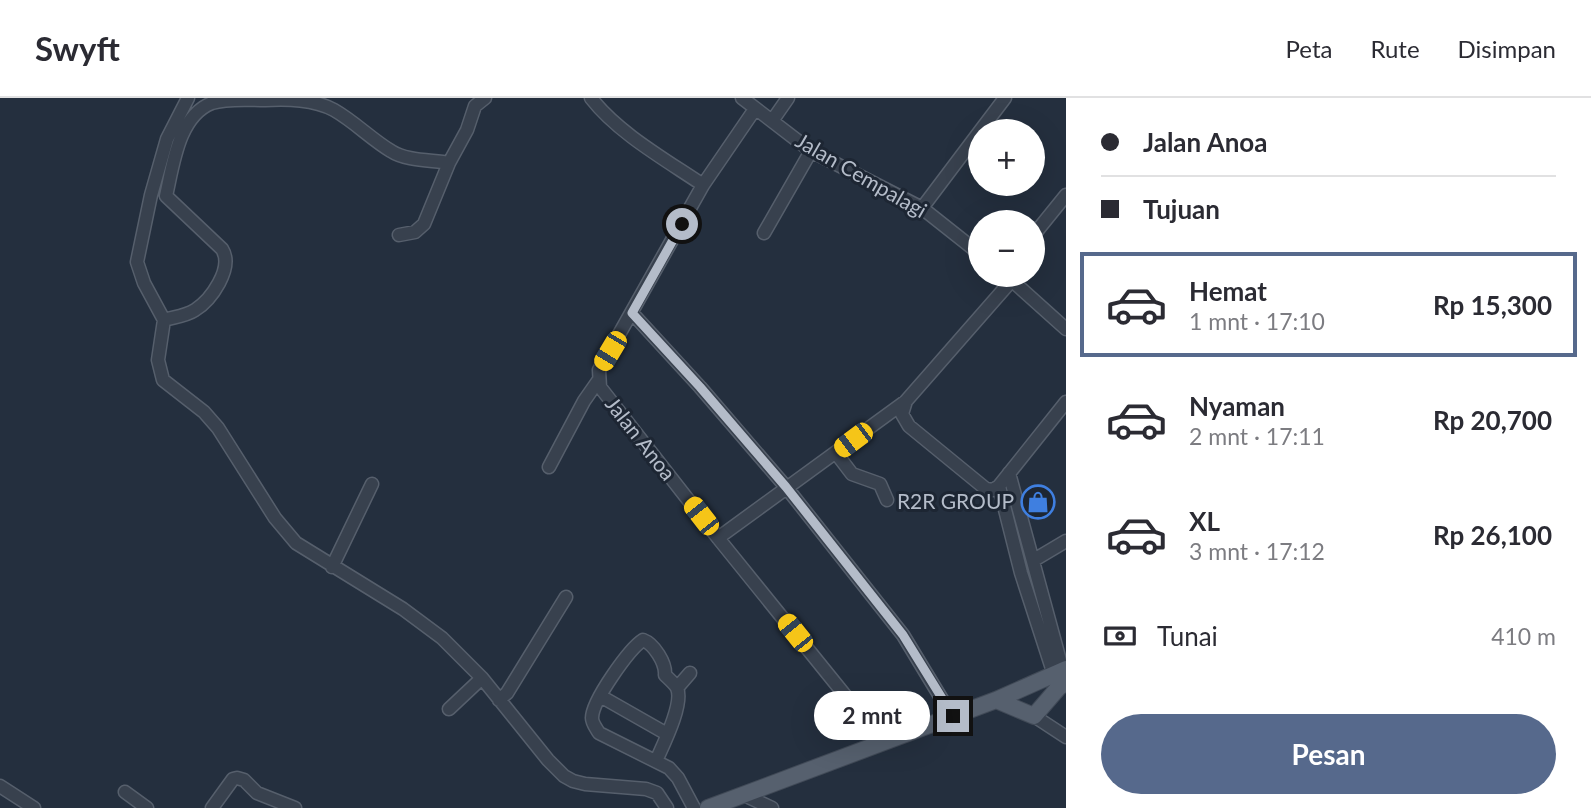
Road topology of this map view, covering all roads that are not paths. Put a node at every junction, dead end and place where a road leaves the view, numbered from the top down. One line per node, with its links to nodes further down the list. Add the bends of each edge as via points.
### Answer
1 (188, 98): 23 (street, via 167,139 138,262 144,283)
2 (485, 98): 12 (street, via 475,106)
3 (591, 98): 13 (street, via 640,142)
4 (742, 98): 7 (street, Jalan Cempalagi)
5 (788, 98): 9 (street)
6 (1005, 98): 8 (street)
7 (755, 108): 9 (street, Jalan Cempalagi); 13 (street, Jalan Anoa)
8 (989, 119)
9 (772, 121): 11 (street, Jalan Cempalagi)
10 (968, 147): 15 (street)
11 (811, 150): 15 (street, Jalan Cempalagi); 17 (street)
12 (449, 163): 18 (street, via 424,224 415,232); 23 (street, via 395,153 333,110 310,102 212,103 189,122 166,196 222,249 224,267 218,285 202,305)
13 (703, 185): 22 (street, Jalan Anoa)
14 (1066, 195): 16 (street)
15 (922, 208): 19 (street, Jalan Cempalagi)
16 (1045, 221)
17 (764, 233)
18 (399, 235)
19 (968, 244)
20 (1001, 287): 26 (street)
21 (1020, 287): 24 (street)
22 (632, 313): 25 (street, Jalan Anoa, via 598,370); 33 (street)
23 (169, 319): 38 (street, via 158,360 163,380 218,428 285,533)
24 (1066, 330)
25 (598, 381): 29 (street); 35 (street, Jalan Anoa)
26 (906, 401): 28 (street); 32 (street, via 902,414 909,426 986,489)
27 (1066, 402): 30 (street)
28 (836, 453): 33 (street); 34 (street, via 852,474 880,484)
29 (549, 467)
30 (1009, 473): 32 (street); 37 (street)
31 (372, 484): 38 (street)
32 (999, 486): 42 (street, via 1021,573)
33 (786, 487): 35 (street); 48 (street, via 903,635)
34 (887, 500)
35 (718, 538): 52 (street, Jalan Anoa)
36 (1066, 541): 37 (street)
37 (1034, 559): 42 (street)
38 (332, 567): 41 (street, via 403,609 442,638)
39 (566, 597): 44 (street)
40 (690, 673): 43 (street)
41 (482, 678): 44 (street); 47 (street)
42 (1062, 678): 46 (main road); 49 (main road)
43 (677, 688): 45 (street, via 665,675 665,666 650,642 643,640 614,672); 50 (street, via 676,711)
44 (503, 697): 61 (street, via 564,776 585,784 646,789 657,793)
45 (602, 697): 50 (street); 53 (street, via 592,715 599,733)
46 (996, 700): 48 (main road); 49 (main road)
47 (449, 709)
48 (953, 716): 52 (main road)
49 (1034, 716): 51 (street)
50 (667, 734): 53 (street)
51 (1066, 737)
52 (882, 741): 56 (main road)
53 (656, 761): 62 (street, via 678,778)
54 (0, 786): 57 (street)
55 (125, 792): 58 (street)
56 (744, 795): 63 (main road); 64 (street)
57 (34, 808)
58 (146, 808)
59 (212, 808): 60 (street, via 237,778 257,793)
60 (295, 808)
61 (667, 808)
62 (694, 808)
63 (708, 808)
64 (772, 808)

